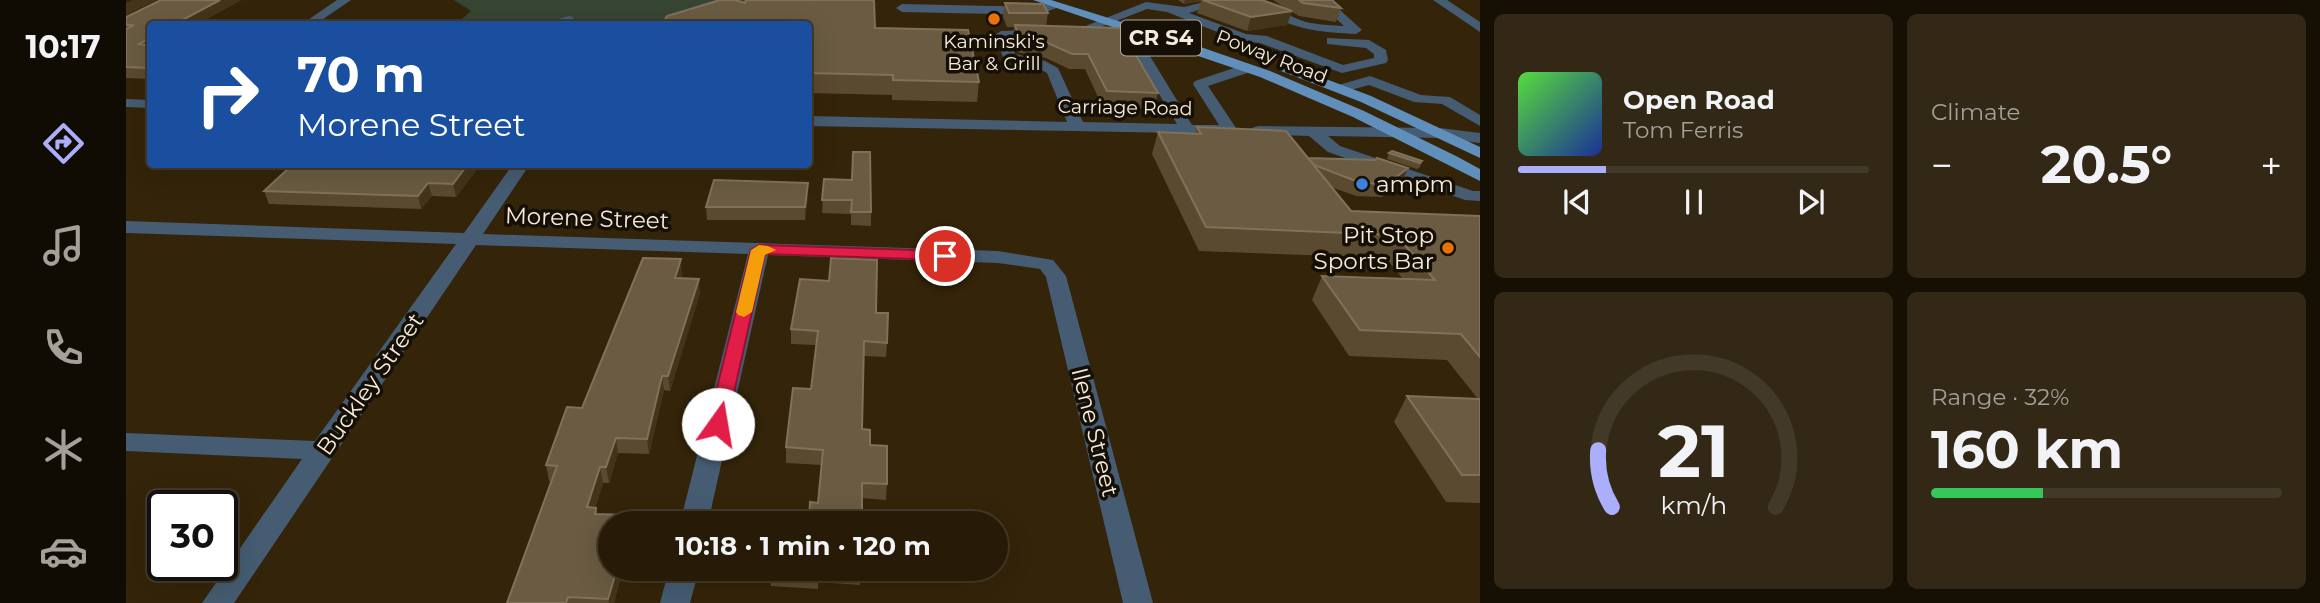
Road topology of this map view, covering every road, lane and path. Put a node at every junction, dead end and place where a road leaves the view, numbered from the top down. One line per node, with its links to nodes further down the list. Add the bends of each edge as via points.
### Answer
1 (345, 0): 15 (street)
2 (1078, 0): 12 (main road, Poway Road / CR S4)
3 (1131, 0): 7 (street)
4 (1224, 0): 11 (street)
5 (1322, 0): 18 (street, via 1356,30)
6 (1439, 0): 19 (street)
7 (1151, 2): 11 (street); 12 (street)
8 (1260, 3): 18 (street)
9 (1039, 5): 10 (street); 13 (street); 17 (main road, Poway Road / CR S4, via 1055,5)
10 (902, 8)
11 (1172, 11): 26 (street)
12 (1124, 14): 17 (street); 29 (main road, Poway Road / CR S4)
13 (1058, 19)
14 (569, 20): 16 (street)
15 (313, 21)
16 (564, 21)
17 (1107, 21): 20 (main road, Poway Road / CR S4); 23 (street, via 1073,33)
18 (1308, 28): 24 (street)
19 (1480, 28)
20 (1138, 30): 23 (street); 28 (main road, Poway Road / CR S4)
21 (1266, 33): 25 (street)
22 (1056, 34): 34 (street, via 1001,35 1009,57 1056,73)
23 (1122, 37): 35 (street, via 1135,43)
24 (1332, 41): 25 (street); 26 (street, via 1369,44 1381,53 1381,60 1342,69)
25 (1306, 47): 26 (street)
26 (1290, 50): 27 (street)
27 (1268, 55)
28 (1248, 68): 36 (street, via 1200,84); 38 (main road, Poway Road / CR S4)
29 (1340, 89): 33 (street, via 1370,80 1419,99 1445,100); 39 (main road, Poway Road / CR S4)
30 (126, 103): 31 (street)
31 (147, 104)
32 (812, 121): 34 (street, Carriage Road)
33 (1480, 123): 39 (street, Carriage Road)
34 (1077, 127): 35 (street, Carriage Road)
35 (1188, 130): 36 (street, Carriage Road)
36 (1230, 131): 37 (street, Carriage Road)
37 (1313, 132): 38 (street, Carriage Road); 44 (street, via 1334,149)
38 (1400, 133): 39 (street, Carriage Road); 43 (main road, Poway Road / CR S4)
39 (1440, 133): 40 (street, Carriage Road); 41 (main road, Poway Road / CR S4)
40 (1480, 138)
41 (1480, 153)
42 (519, 168): 46 (street, Buckley Street)
43 (1480, 176)
44 (1480, 196)
45 (126, 227): 46 (street, Morene Street)
46 (471, 238): 47 (street, Morene Street); 50 (street, Buckley Street)
47 (759, 250): 48 (street, Morene Street, via 998,257); 51 (street)
48 (1046, 264): 55 (street, Ilene Street, via 1056,276 1066,312)
49 (126, 442): 50 (street)
50 (323, 451): 53 (street, Buckley Street)
51 (697, 511)
52 (681, 581): 54 (street)
53 (217, 603)
54 (676, 603)
55 (1138, 603)

